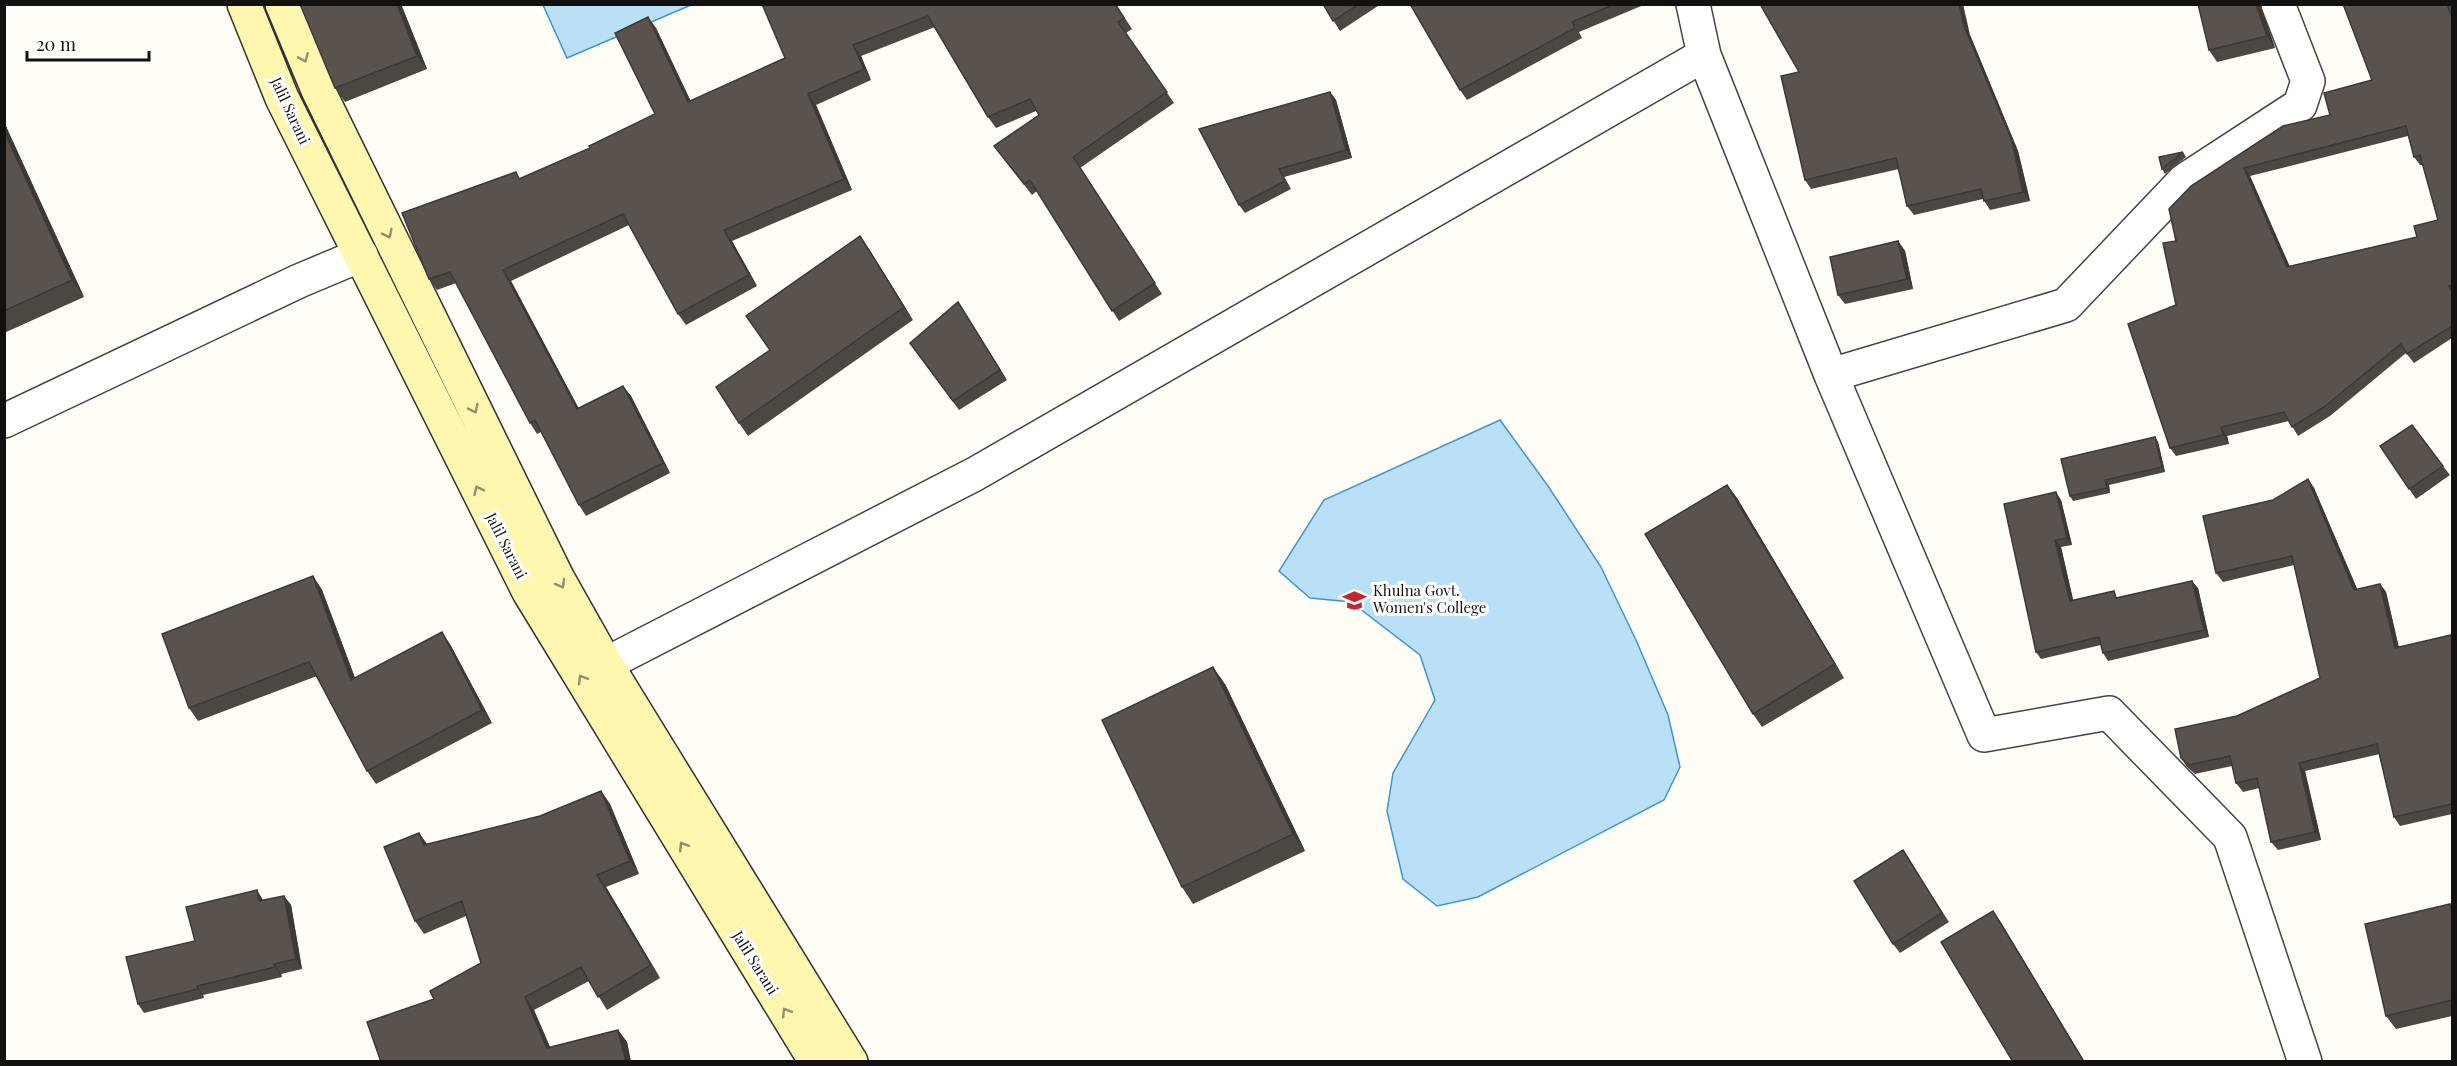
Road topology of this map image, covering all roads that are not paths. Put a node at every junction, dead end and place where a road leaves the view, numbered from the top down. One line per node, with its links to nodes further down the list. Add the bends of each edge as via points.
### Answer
1 (243, 4): 6 (main road, Jalil Sarani, via 282,98)
2 (282, 4): 9 (main road, Jalil Sarani, one-way to 9, via 318,90 557,578)
3 (1693, 4): 5 (street)
4 (2278, 4): 7 (street, via 2308,81 2300,105 2185,180 2066,305)
5 (1704, 55): 7 (street); 9 (street, via 975,474)
6 (361, 255): 8 (street); 10 (main road, Jalil Sarani, one-way to 6, via 529,592)
7 (1831, 375): 12 (street, via 1984,735 2109,713 2230,837)
8 (4, 421)
9 (606, 664): 11 (main road, Jalil Sarani)
10 (816, 1062)
11 (851, 1062)
12 (2305, 1062)

